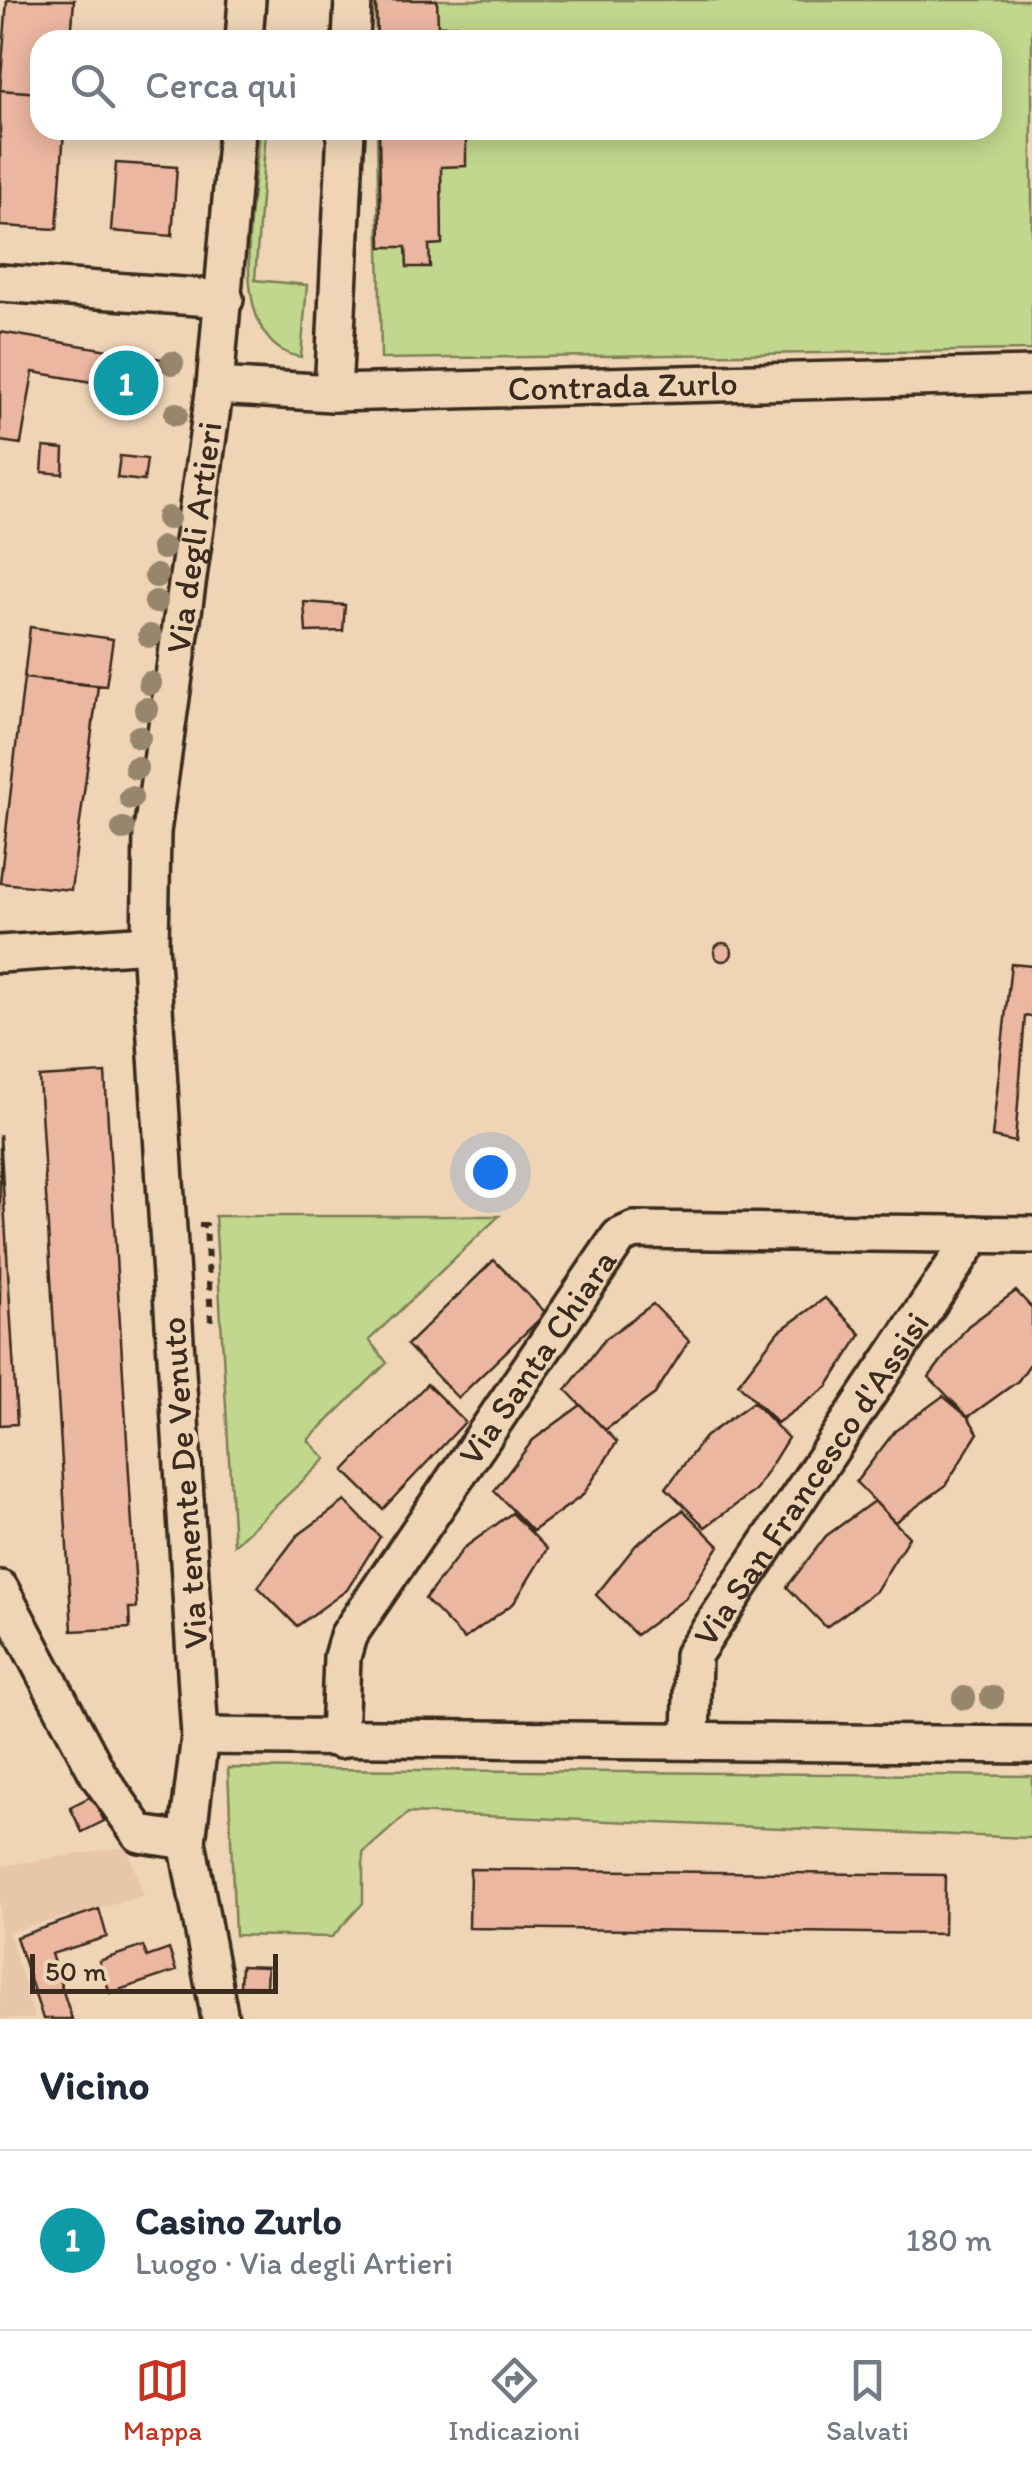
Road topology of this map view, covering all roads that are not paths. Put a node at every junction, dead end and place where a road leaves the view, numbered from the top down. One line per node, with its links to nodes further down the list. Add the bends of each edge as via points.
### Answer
1 (247, 0): 3 (street)
2 (353, 0): 4 (street)
3 (245, 30)
4 (352, 30)
5 (236, 140): 8 (street, Via degli Artieri)
6 (346, 140): 11 (street)
7 (0, 283): 8 (street)
8 (225, 299): 10 (street, Via degli Artieri)
9 (1032, 375): 11 (street, Contrada Zurlo)
10 (214, 386): 11 (street, Contrada Zurlo); 12 (street, Via degli Artieri, via 152,832)
11 (333, 393)
12 (150, 944): 13 (street); 17 (street, Via tenente De Venuto)
13 (0, 954)
14 (975, 1234): 15 (street, Via Santa Chiara); 18 (street, Via Santa Chiara, via 634,1230 619,1238 348,1636); 19 (street, Via San Francesco d'Assisi, via 693,1655)
15 (1032, 1235)
16 (0, 1589): 21 (street, via 99,1776 140,1834)
17 (200, 1736): 18 (street); 21 (street, Via tenente De Venuto)
18 (339, 1740): 19 (street)
19 (691, 1741): 20 (street)
20 (1032, 1745)
21 (187, 1841): 22 (street, Via tenente De Venuto)
22 (220, 2019)

